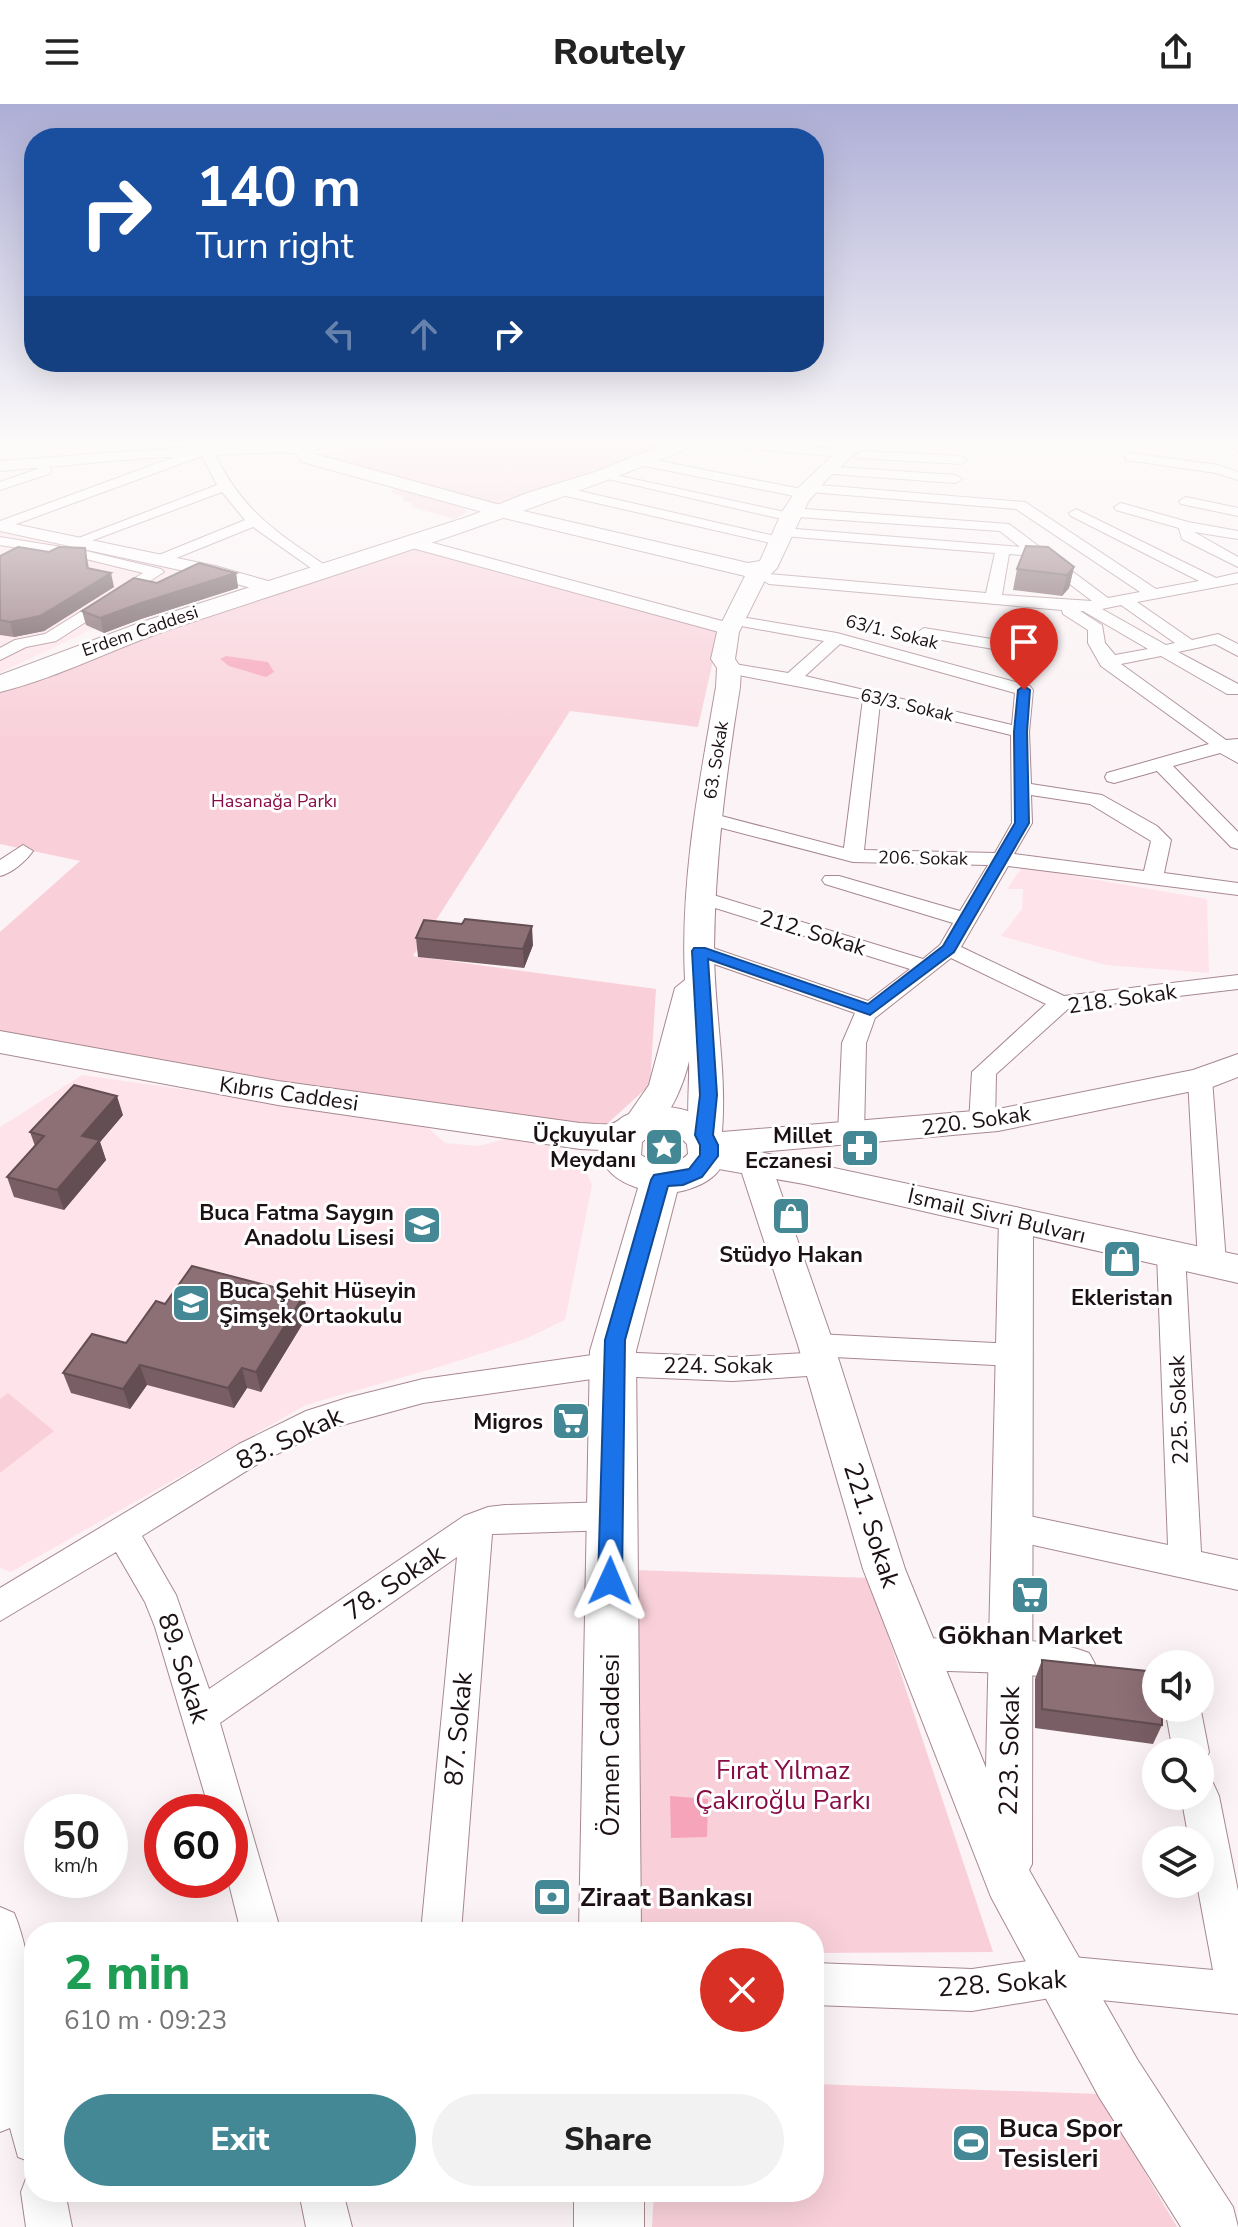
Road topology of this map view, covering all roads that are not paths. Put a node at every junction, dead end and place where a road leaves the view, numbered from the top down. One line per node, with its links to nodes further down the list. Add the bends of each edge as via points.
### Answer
1 (39, 543): 34 (street, via 156,572 50,638)
2 (80, 543): 18 (street)
3 (200, 543): 18 (street)
4 (285, 543): 20 (street)
5 (408, 543): 20 (main road, Erdem Caddesi)
6 (415, 543): 31 (street)
7 (637, 543): 21 (main road)
8 (777, 543): 21 (main road)
9 (947, 543): 16 (street)
10 (1023, 543): 17 (street)
11 (1077, 543): 25 (street)
12 (1137, 543): 15 (street)
13 (1151, 543): 15 (street)
14 (1206, 543): 19 (street)
15 (1143, 546): 23 (street)
16 (1003, 549): 17 (street); 26 (street)
17 (1034, 552): 29 (street)
18 (159, 560): 24 (street)
19 (1238, 563)
20 (323, 570): 24 (main road, Erdem Caddesi)
21 (760, 574): 30 (street); 31 (main road, 63. Sokak)
22 (1238, 578): 23 (street)
23 (1215, 583): 25 (street)
24 (268, 587): 44 (main road, Erdem Caddesi)
25 (1154, 595): 27 (street)
26 (993, 599): 28 (street); 30 (street)
27 (1124, 600): 29 (street); 35 (street)
28 (1058, 605): 29 (street); 41 (street, via 1096,628 1099,651)
29 (1095, 605): 37 (street)
30 (930, 614): 36 (street); 40 (street)
31 (740, 627): 33 (street, 63/1. Sokak); 42 (main road, 63. Sokak, via 737,658)
32 (0, 638): 34 (street)
33 (837, 638): 40 (street, 63/1. Sokak); 43 (street)
34 (21, 643): 39 (street)
35 (1189, 645): 37 (street); 38 (street, via 1218,639)
36 (1023, 649)
37 (1166, 650): 41 (street); 45 (street)
38 (1238, 651)
39 (0, 655)
40 (916, 659): 47 (street, 63/1. Sokak, via 1024,690)
41 (1112, 661): 48 (street, via 1107,662)
42 (729, 668): 43 (street, 63/3. Sokak); 53 (main road, 63. Sokak)
43 (793, 678): 46 (street, 63/3. Sokak)
44 (0, 684)
45 (1238, 689)
46 (872, 698): 47 (street, 63/3. Sokak); 56 (street)
47 (1020, 732): 52 (street)
48 (1230, 744): 49 (street); 50 (street)
49 (1238, 757)
50 (1160, 763): 51 (street); 54 (street)
51 (1114, 777)
52 (1021, 788): 57 (street, via 1022,823); 59 (street, via 1095,799 1150,830 1161,840)
53 (706, 818): 56 (street, 206. Sokak); 61 (main road, 63. Sokak)
54 (1238, 843)
55 (0, 847): 58 (street, via 23,851)
56 (853, 856): 57 (street, 206. Sokak); 62 (street, via 828,884)
57 (1003, 859): 59 (street, 206. Sokak); 62 (street)
58 (0, 870)
59 (1153, 879): 60 (street, 206. Sokak)
60 (1238, 889)
61 (703, 898): 64 (main road, 63. Sokak); 65 (street, 212. Sokak)
62 (966, 920): 63 (street)
63 (949, 949): 65 (street); 67 (street)
64 (699, 951): 68 (street); 74 (main road, 63. Sokak); 75 (main road, 63. Sokak, via 666,1087)
65 (923, 966): 68 (street)
66 (1238, 982): 67 (street, 218. Sokak)
67 (1061, 1003): 72 (street, 218. Sokak, via 984,1072)
68 (870, 1010): 73 (street, via 854,1043)
69 (0, 1042): 75 (main road, Kıbrıs Caddesi, via 278,1093 580,1136)
70 (1238, 1065): 71 (main road, 220. Sokak)
71 (1200, 1079): 72 (main road, 220. Sokak); 80 (street)
72 (982, 1123): 73 (main road, 220. Sokak)
73 (851, 1134): 74 (main road, 220. Sokak); 77 (main road, via 830,1158)
74 (708, 1145): 75 (main road, via 696,1173 683,1178); 75 (main road, via 682,1121 667,1119); 76 (main road, İsmail Sivri Bulvarı)
75 (636, 1154): 81 (main road, Özmen Caddesi)
76 (755, 1164): 77 (main road, İsmail Sivri Bulvarı); 82 (street, 221. Sokak)
77 (843, 1181): 78 (main road, İsmail Sivri Bulvarı)
78 (1016, 1219): 79 (main road, İsmail Sivri Bulvarı); 83 (street, 223. Sokak)
79 (1171, 1254): 80 (main road, İsmail Sivri Bulvarı); 88 (street, 225. Sokak)
80 (1225, 1265)
81 (614, 1352): 82 (street, 224. Sokak, via 733,1369); 84 (main road, Özmen Caddesi); 87 (street, 83. Sokak, via 332,1415 250,1453)
82 (819, 1354): 83 (street, 224. Sokak); 91 (street, 221. Sokak, via 880,1556)
83 (1014, 1355): 86 (street, 223. Sokak)
84 (611, 1516): 85 (street, 78. Sokak, via 505,1519); 101 (main road, Özmen Caddesi)
85 (476, 1526): 94 (street, 78. Sokak); 100 (street, 87. Sokak)
86 (1010, 1526): 88 (street); 92 (street, 223. Sokak)
87 (122, 1532): 90 (street, 83. Sokak); 94 (street, 89. Sokak, via 159,1595)
88 (1185, 1565): 89 (street)
89 (1238, 1575)
90 (0, 1606)
91 (918, 1654): 92 (street); 97 (street, 221. Sokak)
92 (1010, 1657): 93 (street); 97 (street, 223. Sokak)
93 (1112, 1668)
94 (200, 1716): 95 (street, 89. Sokak)
95 (224, 1794)
96 (1203, 1810): 106 (street)
97 (1008, 1880): 104 (street, 223. Sokak)
98 (248, 1883): 99 (street, 89. Sokak)
99 (258, 1922)
100 (442, 1922)
101 (610, 1922)
102 (0, 1927): 103 (street)
103 (0, 1933): 107 (street)
104 (1062, 1976): 105 (street, 228. Sokak, via 972,1990); 106 (street, 228. Sokak); 115 (street, 223. Sokak, via 1118,2078)
105 (824, 1984)
106 (1238, 1993)
107 (12, 2096): 108 (street)
108 (24, 2121)
109 (45, 2202): 112 (street)
110 (323, 2202): 113 (street)
111 (609, 2202): 114 (main road)
112 (49, 2227)
113 (329, 2227)
114 (609, 2227)
115 (1213, 2227)

